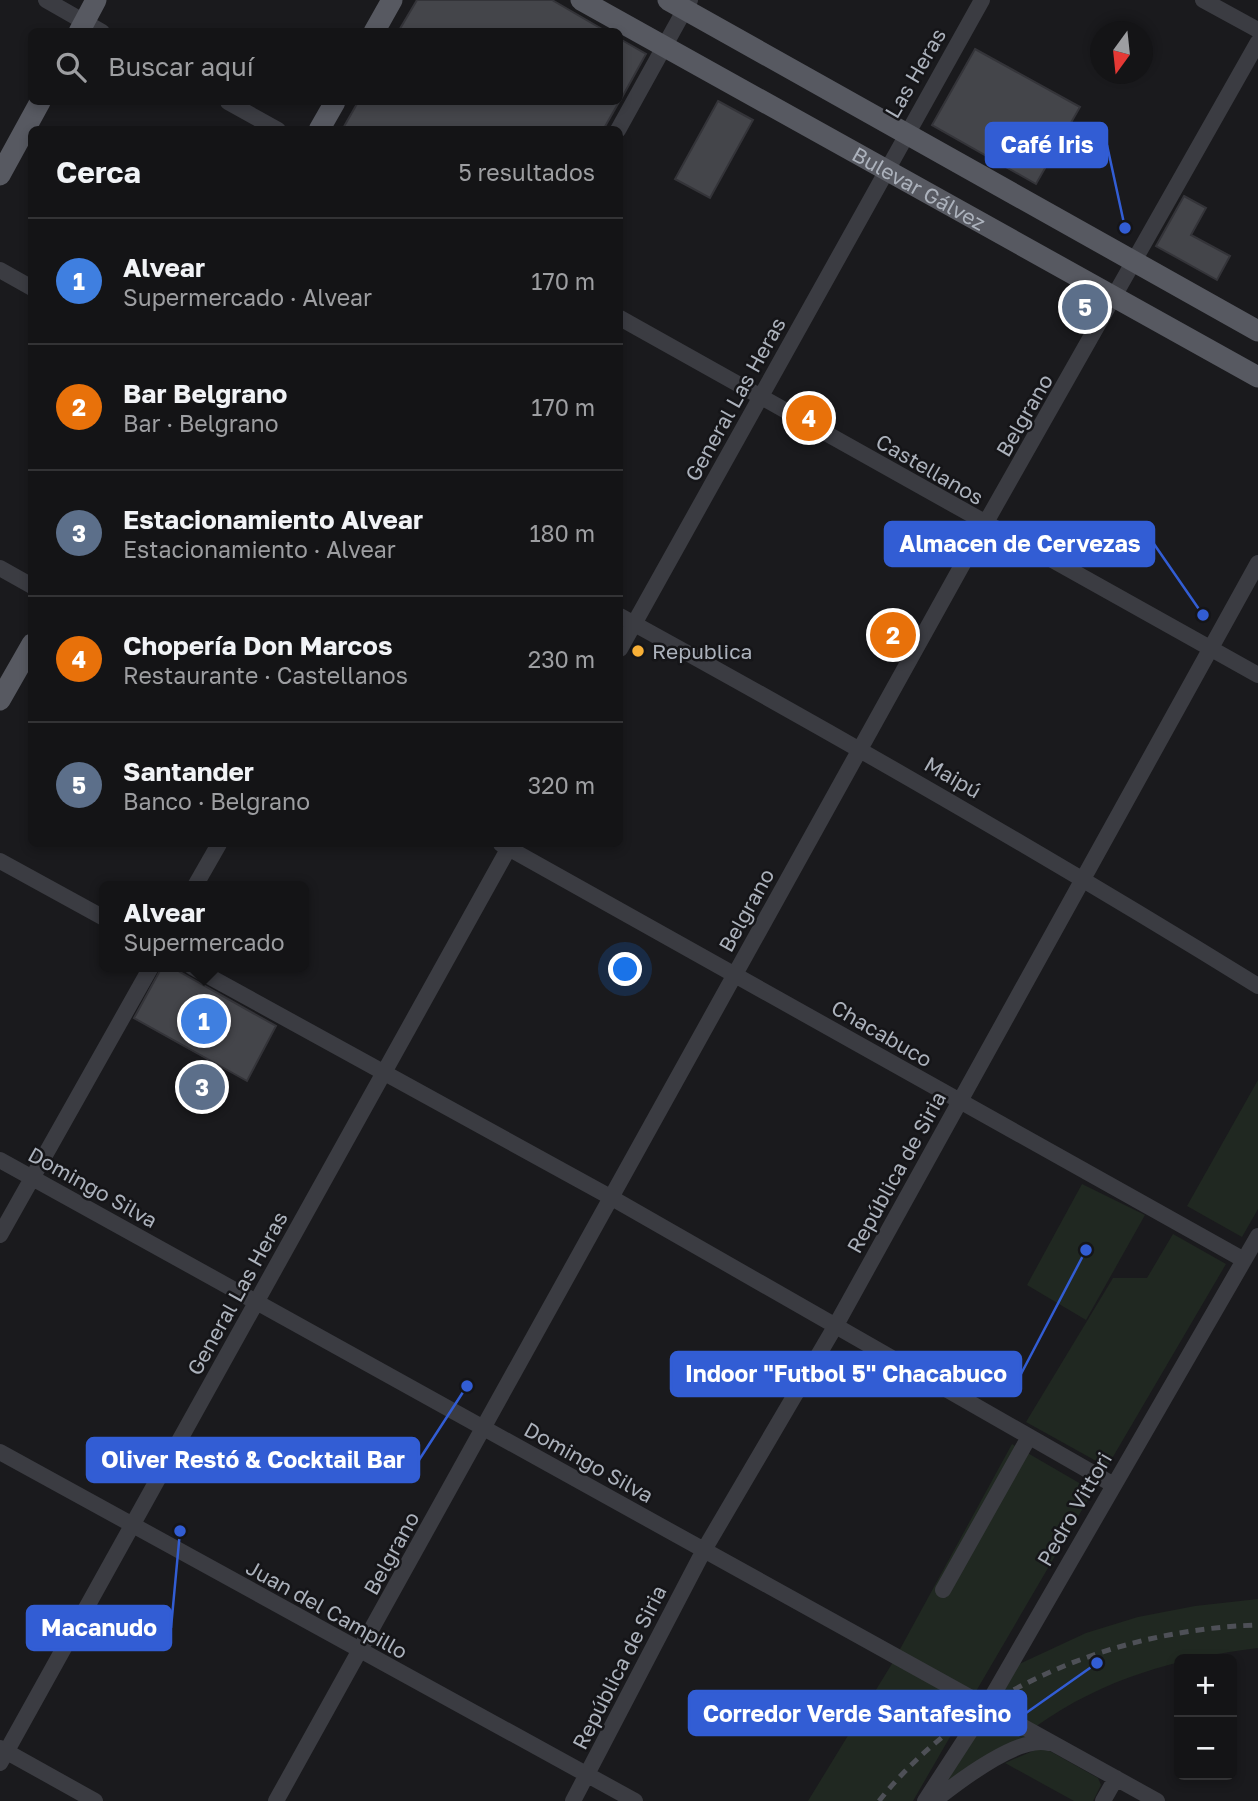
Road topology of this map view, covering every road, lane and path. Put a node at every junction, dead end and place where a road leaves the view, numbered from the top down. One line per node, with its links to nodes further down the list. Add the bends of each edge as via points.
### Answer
1 (46, 0): 8 (street)
2 (96, 0): 8 (main road)
3 (391, 0): 9 (main road)
4 (581, 0): 12 (main road, Bulevar Gálvez)
5 (982, 0): 19 (street, Las Heras)
6 (1203, 0): 10 (street)
7 (681, 3): 12 (street); 19 (main road, Bulevar Gálvez)
8 (89, 28)
9 (376, 28)
10 (1258, 30)
11 (1258, 41): 22 (street, Belgrano)
12 (665, 46): 18 (street); 20 (main road, Bulevar Gálvez)
13 (38, 105): 21 (main road)
14 (233, 105): 16 (street)
15 (333, 105): 17 (main road)
16 (271, 126)
17 (321, 126)
18 (620, 126)
19 (905, 133): 20 (street, Las Heras); 22 (main road, Bulevar Gálvez)
20 (887, 169): 25 (main road, Bulevar Gálvez); 29 (street, General Las Heras)
21 (0, 175)
22 (1135, 262): 25 (street, Belgrano); 27 (main road, Bulevar Gálvez)
23 (0, 270): 24 (street)
24 (28, 286)
25 (1115, 299): 28 (main road, Bulevar Gálvez); 30 (street, Belgrano)
26 (623, 320): 29 (street, Castellanos)
27 (1258, 331)
28 (1258, 377)
29 (760, 397): 30 (street, Castellanos); 34 (street, General Las Heras)
30 (985, 524): 35 (street, Castellanos); 39 (street, Belgrano)
31 (1258, 564): 35 (street, República de Siria)
32 (0, 568): 33 (street)
33 (28, 584)
34 (627, 620): 39 (street, Maipú)
35 (1210, 648): 37 (street, Castellanos); 44 (street, República de Siria)
36 (28, 651): 38 (main road)
37 (1258, 675)
38 (0, 700)
39 (861, 748): 44 (street, Maipú); 49 (street, Belgrano)
40 (217, 847): 45 (street)
41 (505, 847): 51 (street, General Las Heras)
42 (510, 847): 49 (street, Chacabuco)
43 (0, 861): 46 (street)
44 (1083, 878): 50 (street, Maipú); 52 (street, República de Siria)
45 (198, 881)
46 (99, 915)
47 (148, 972): 54 (street)
48 (201, 972): 51 (street)
49 (734, 973): 52 (street, Chacabuco); 55 (street, Belgrano)
50 (1258, 986)
51 (384, 1073): 55 (street); 59 (street, General Las Heras)
52 (959, 1101): 58 (street, Chacabuco); 60 (street, República de Siria)
53 (0, 1160): 54 (street, Domingo Silva)
54 (31, 1178): 56 (street); 59 (street, Domingo Silva)
55 (612, 1198): 60 (street); 61 (street, Belgrano)
56 (0, 1235)
57 (1258, 1236): 58 (street, Pedro Vittori)
58 (1244, 1260): 64 (street, Pedro Vittori)
59 (257, 1301): 61 (street, Domingo Silva); 65 (street, General Las Heras)
60 (836, 1325): 62 (street); 66 (street, República de Siria)
61 (484, 1428): 66 (street, Domingo Silva); 68 (street, Belgrano)
62 (1029, 1437): 64 (street); 67 (street)
63 (0, 1452): 65 (street, Juan del Campillo)
64 (1112, 1484): 69 (street, Pedro Vittori)
65 (132, 1524): 68 (street, Juan del Campillo); 71 (street, General Las Heras)
66 (704, 1549): 69 (street, Domingo Silva); 72 (street, República de Siria)
67 (943, 1590)
68 (360, 1651): 72 (street, Juan del Campillo); 75 (street, Belgrano)
69 (986, 1707): 70 (street, Domingo Silva); 78 (street, Pedro Vittori)
70 (1055, 1745): 73 (street, Domingo Silva); 79 (street, via 1042,1741 1025,1745)
71 (2, 1754): 74 (street)
72 (587, 1774): 76 (street, República de Siria); 77 (street, Juan del Campillo)
73 (1116, 1778): 80 (street); 81 (street, Domingo Silva)
74 (95, 1801)
75 (276, 1801)
76 (573, 1801)
77 (635, 1801)
78 (925, 1801)
79 (933, 1801)
80 (1103, 1801)
81 (1157, 1801)

